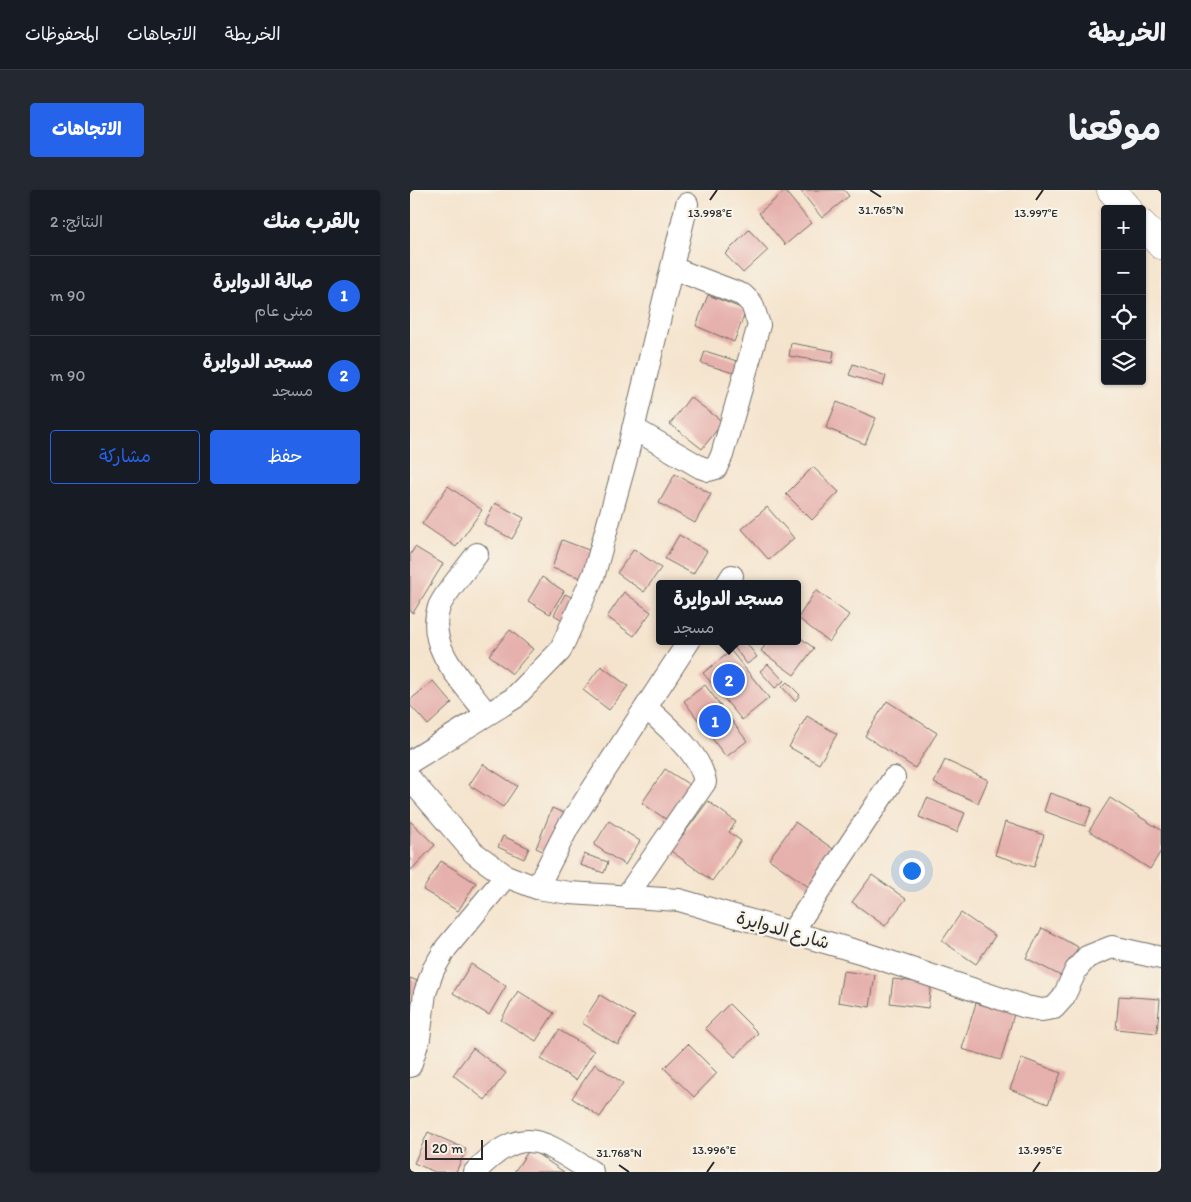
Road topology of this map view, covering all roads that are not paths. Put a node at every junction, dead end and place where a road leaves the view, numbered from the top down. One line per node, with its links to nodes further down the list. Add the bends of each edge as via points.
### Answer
1 (1111, 190): 3 (main road)
2 (687, 204): 6 (street)
3 (1124, 205)
4 (1146, 228): 5 (main road)
5 (1161, 245)
6 (672, 268): 7 (street); 7 (street, via 743,295 752,304 759,325 716,468 700,467)
7 (633, 428): 11 (street, via 594,574 560,650 514,698)
8 (477, 554): 11 (street, via 439,606 435,631 441,651)
9 (686, 645): 10 (street)
10 (646, 707): 16 (street, via 568,827); 17 (street, via 695,758 703,769 705,782)
11 (487, 714): 12 (street)
12 (410, 762)
13 (894, 778): 18 (street)
14 (410, 779): 15 (street, شارع الدوايرة, via 474,853)
15 (506, 876): 16 (street, شارع الدوايرة); 20 (street, via 446,948 433,970)
16 (536, 888): 17 (street, شارع الدوايرة)
17 (626, 897): 18 (street, شارع الدوايرة, via 679,900)
18 (792, 932): 19 (street, شارع الدوايرة, via 1042,1010 1054,1008 1063,998 1076,970 1087,957 1112,947)
19 (1161, 958)
20 (410, 1066)
21 (475, 1172): 22 (street, via 498,1151 530,1139 550,1146)
22 (592, 1172)

